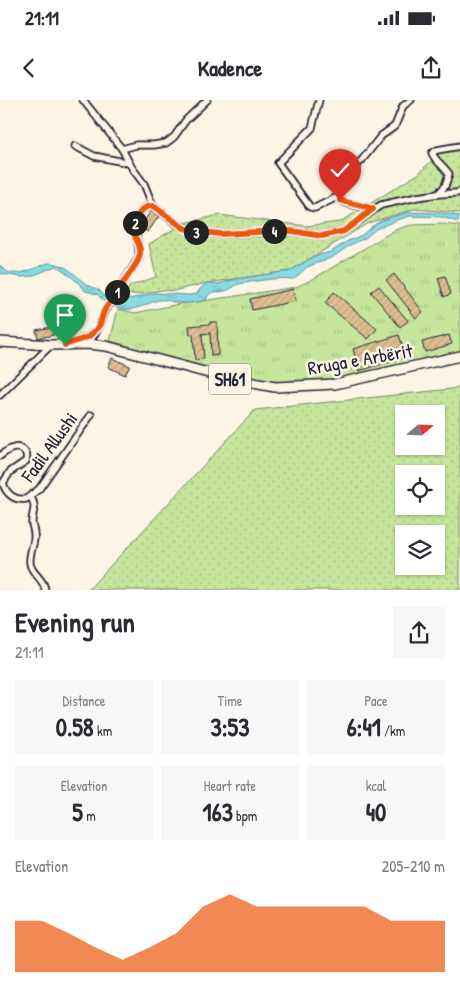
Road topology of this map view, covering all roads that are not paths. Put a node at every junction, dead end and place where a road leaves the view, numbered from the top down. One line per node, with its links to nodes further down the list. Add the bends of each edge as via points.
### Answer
1 (83, 100): 7 (street)
2 (207, 100): 7 (street, via 166,143)
3 (319, 100): 11 (street, via 312,128 278,162 310,207 315,208)
4 (410, 100): 11 (street, via 403,106 395,126 381,136 346,176)
5 (75, 146): 8 (street, via 94,156)
6 (460, 146): 10 (street, via 432,153 449,174)
7 (122, 148): 8 (street)
8 (129, 163): 12 (street, via 144,184)
9 (460, 192): 10 (street)
10 (438, 194): 13 (street)
11 (337, 196): 13 (street, via 354,205)
12 (153, 206): 13 (street, via 193,231 220,234 292,231 322,236 344,231); 14 (street, via 142,210 135,222 139,258 104,311)
13 (373, 209)
14 (99, 327): 16 (street); 18 (street, via 88,337); 19 (street, via 100,340)
15 (0, 342): 17 (main road, Rruga e Arbërit / SH61)
16 (88, 344): 18 (main road, Rruga e Arbërit / SH61); 19 (main road, Rruga e Arbërit / SH61)
17 (51, 345): 18 (main road, Rruga e Arbërit / SH61); 21 (street)
18 (65, 345)
19 (106, 346): 20 (main road, Rruga e Arbërit / SH61, via 231,379 275,387 335,384)
20 (460, 356)
21 (0, 395)
22 (91, 414): 24 (street, Fadil Allushi)
23 (0, 456): 24 (street, Fadil Allushi, via 15,448 26,452 26,461 10,472 3,483 12,497 23,500)
24 (30, 497): 25 (street, Fadil Allushi, via 35,509 30,565 43,581)
25 (45, 590)

